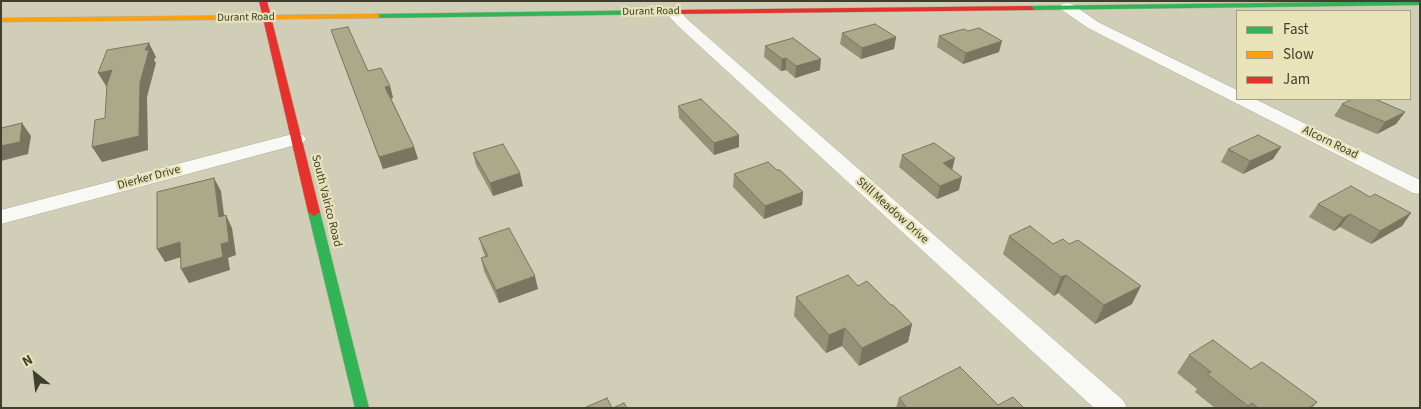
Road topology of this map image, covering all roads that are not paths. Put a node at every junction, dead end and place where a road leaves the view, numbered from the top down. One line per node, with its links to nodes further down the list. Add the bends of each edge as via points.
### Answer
1 (264, 1): 5 (street, South Valrico Road)
2 (1420, 3): 3 (street, Durant Road)
3 (1067, 7): 4 (street, Durant Road); 7 (street, via 1093,25)
4 (673, 12): 5 (street, Durant Road); 13 (street, Still Meadow Drive)
5 (266, 17): 6 (street, Durant Road); 9 (street, South Valrico Road)
6 (1, 20)
7 (1236, 96)
8 (1243, 100): 10 (street, Alcorn Road)
9 (296, 139): 11 (street, Dierker Drive); 12 (street, South Valrico Road)
10 (1420, 188)
11 (1, 217)
12 (362, 408)
13 (1113, 408)

